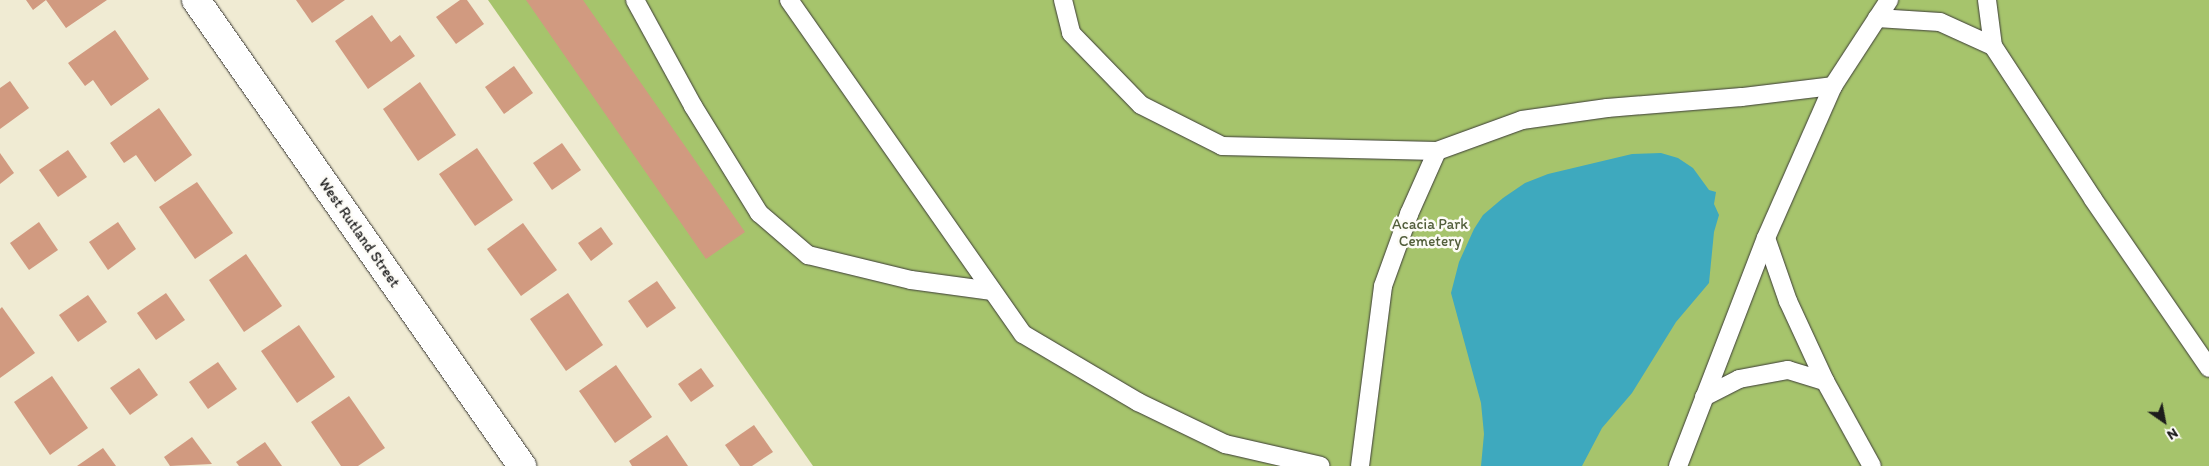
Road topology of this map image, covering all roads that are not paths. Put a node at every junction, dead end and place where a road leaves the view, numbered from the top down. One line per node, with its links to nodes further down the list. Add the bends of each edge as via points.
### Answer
1 (196, 0): 16 (street, West Rutland Street)
2 (635, 0): 12 (lane, via 693,106 759,213 808,255 911,280)
3 (788, 0): 12 (lane)
4 (1062, 0): 10 (lane, via 1071,32 1141,105 1222,146)
5 (1889, 0): 7 (lane)
6 (1987, 0): 8 (lane)
7 (1877, 18): 8 (lane, via 1940,22); 9 (lane)
8 (1993, 46): 13 (lane)
9 (1833, 86): 10 (lane, via 1742,98 1607,108 1522,120); 11 (lane)
10 (1437, 151): 18 (lane, via 1384,286)
11 (1766, 238): 14 (lane, via 1788,301); 15 (lane)
12 (992, 291): 17 (lane, via 1023,334 1138,402 1225,444)
13 (2209, 368)
14 (1825, 381): 15 (lane, via 1788,370 1739,379); 20 (lane)
15 (1704, 398): 19 (lane)
16 (522, 466)
17 (1321, 466)
18 (1360, 466)
19 (1678, 466)
20 (1872, 466)

